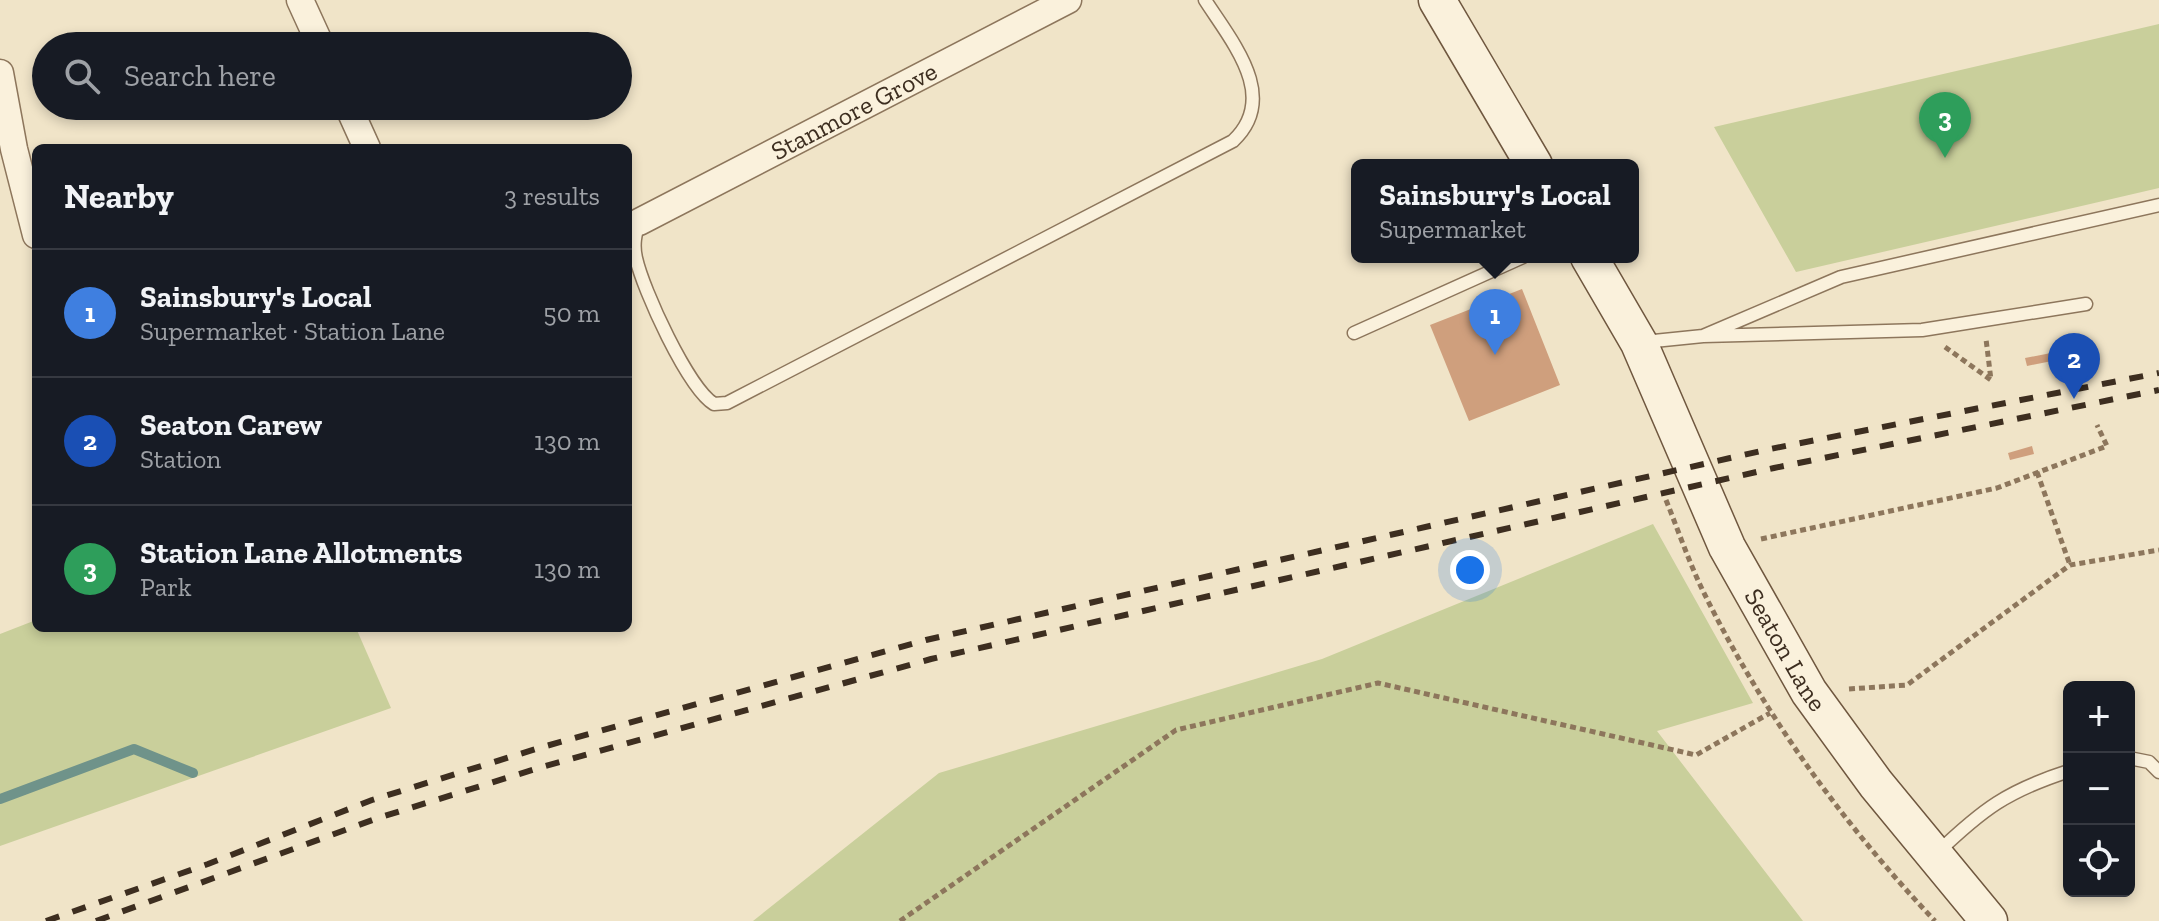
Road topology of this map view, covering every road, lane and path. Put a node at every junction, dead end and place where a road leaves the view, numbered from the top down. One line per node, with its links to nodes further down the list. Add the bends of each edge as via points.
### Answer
1 (300, 0): 5 (street)
2 (1068, 0): 12 (street, Stanmore Grove)
3 (1205, 0): 12 (lane, via 1248,72 1255,96 1247,128 1233,141 727,403 706,399 684,368 640,273 634,244)
4 (1437, 0): 10 (main road)
5 (315, 32)
6 (0, 73): 9 (street)
7 (354, 120): 8 (street)
8 (365, 144)
9 (7, 151): 13 (street)
10 (1530, 159)
11 (2159, 205): 20 (lane, via 1841,277)
12 (639, 222)
13 (32, 223)
14 (1510, 263): 19 (lane)
15 (1592, 263): 21 (main road, Seaton Lane)
16 (2086, 304): 17 (lane)
17 (1985, 322): 18 (lane); 18 (path, via 1991,380)
18 (1922, 330): 20 (lane)
19 (1354, 333)
20 (1703, 336): 21 (lane)
21 (1639, 343): 32 (main road, Seaton Lane, via 1727,547 1809,692)
22 (2097, 425): 23 (path, via 2107,446)
23 (2037, 472): 24 (path, via 1997,488); 26 (path)
24 (1748, 542)
25 (2159, 550): 26 (path)
26 (2070, 565): 27 (path, via 1907,685)
27 (1837, 690)
28 (1770, 713): 33 (path, via 1696,755 1378,683 1176,730)
29 (2135, 759): 30 (lane, via 2149,762)
30 (2159, 772)
31 (2063, 773): 32 (lane, via 1984,808)
32 (1934, 855): 34 (main road, Seaton Lane)
33 (900, 921)
34 (1989, 921)

